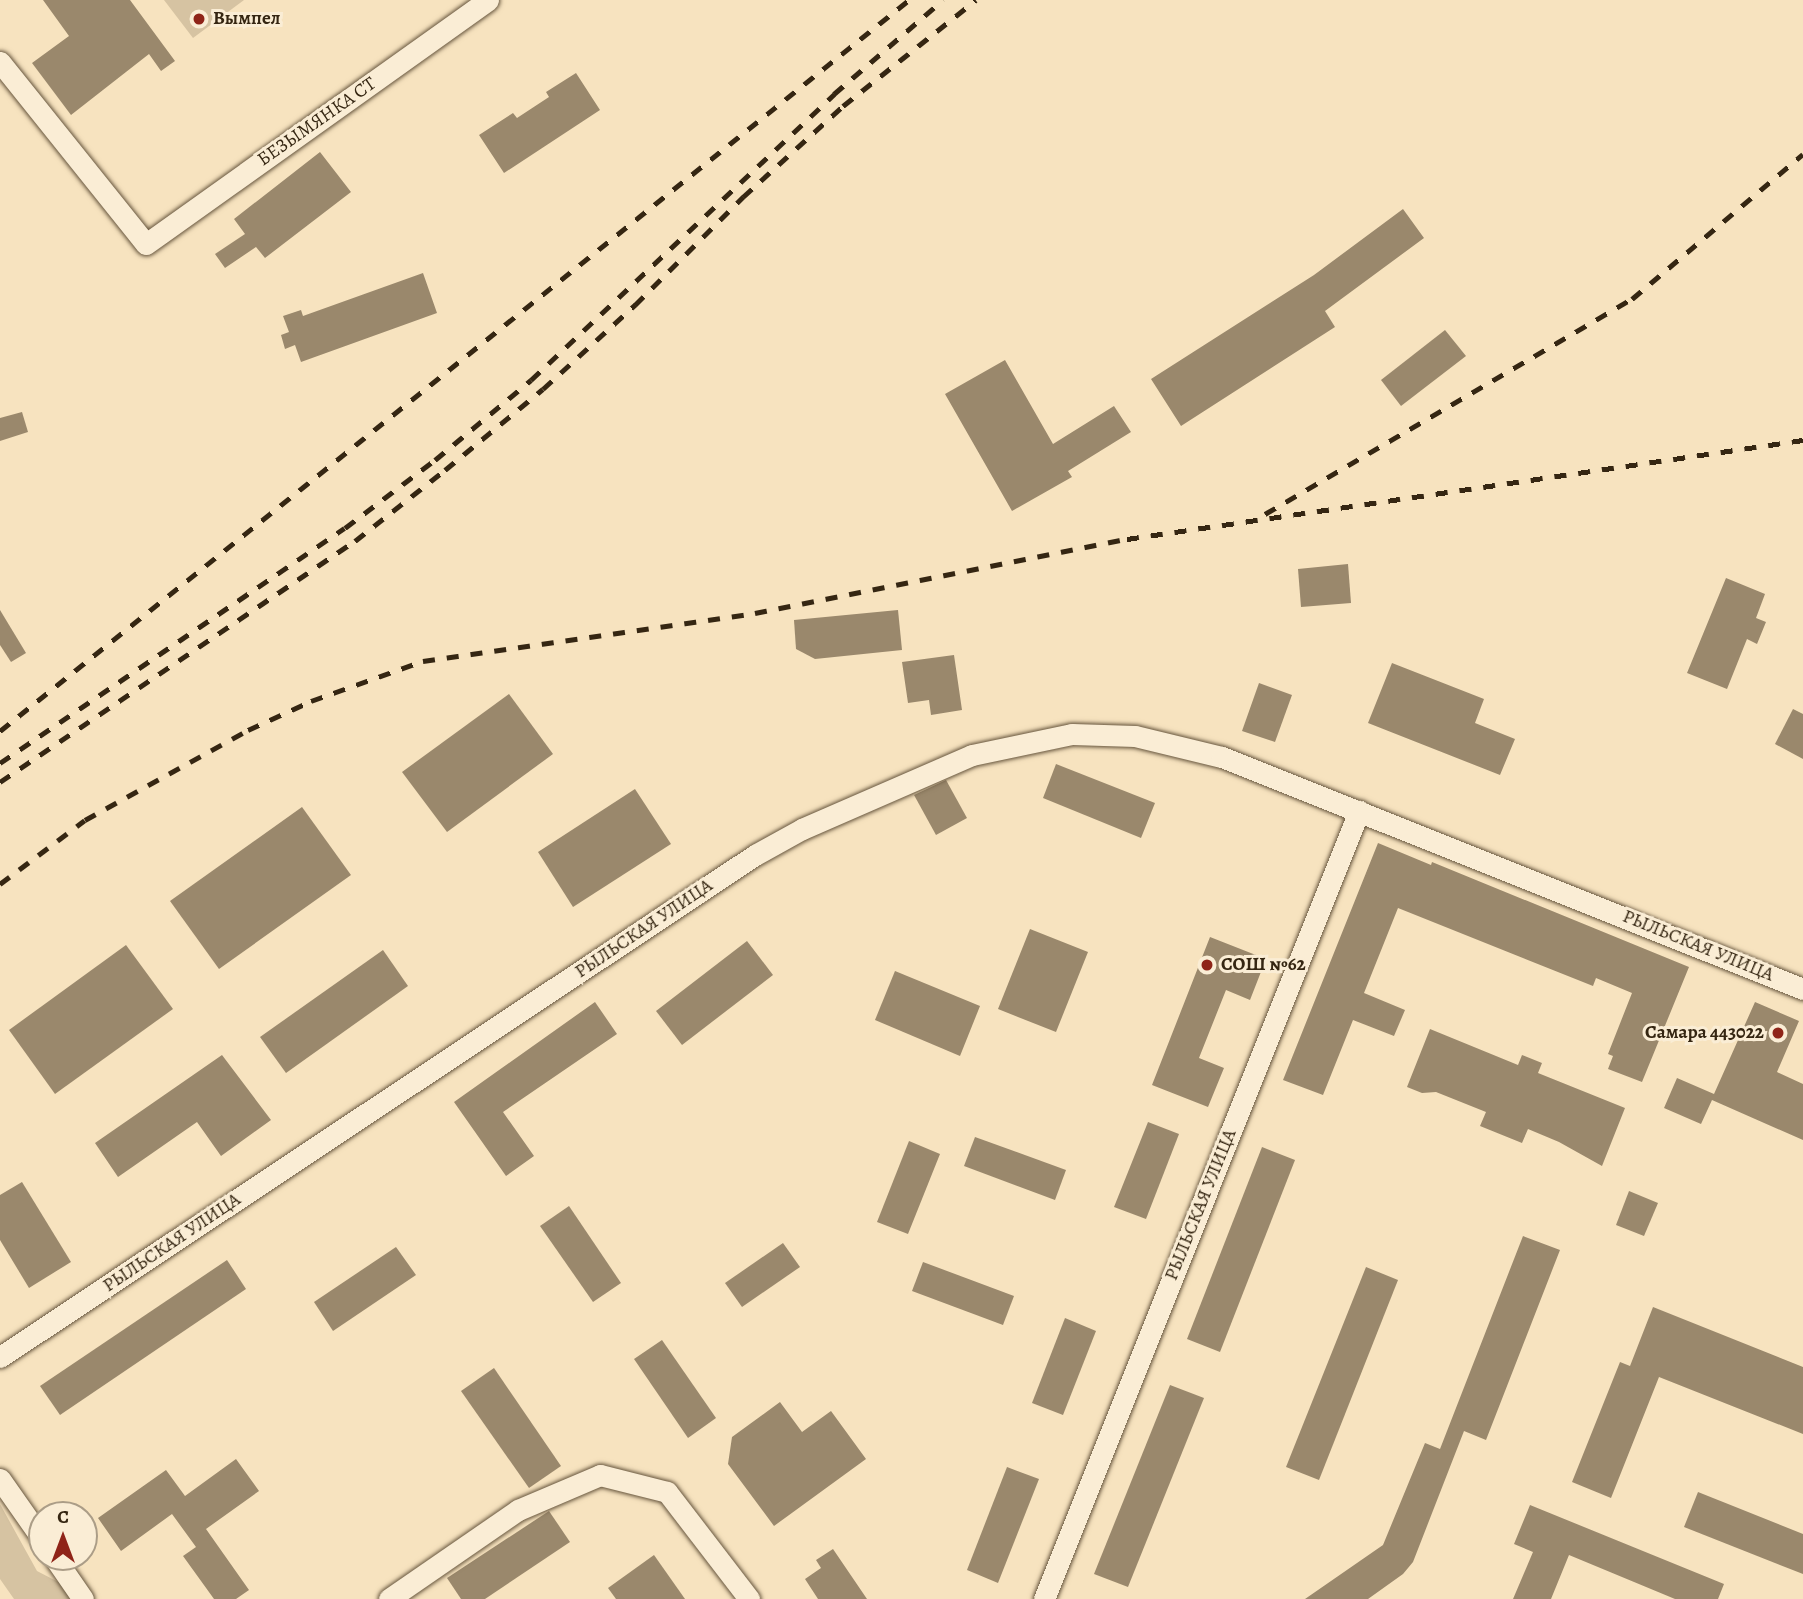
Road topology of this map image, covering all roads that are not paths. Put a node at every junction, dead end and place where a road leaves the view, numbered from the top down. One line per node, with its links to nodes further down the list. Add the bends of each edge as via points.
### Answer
1 (488, 0): 2 (street, БЕЗЫМЯНКА СТ, via 146,244)
2 (0, 62)
3 (1359, 811): 4 (street, РЫЛЬСКАЯ УЛИЦА); 5 (street, РЫЛЬСКАЯ УЛИЦА, via 1222,757 1135,736 1072,734 972,755 802,829 755,855); 12 (street, РЫЛЬСКАЯ УЛИЦА)
4 (1803, 989)
5 (0, 1357)
6 (0, 1479): 7 (street)
7 (28, 1519)
8 (64, 1571): 9 (street)
9 (83, 1599)
10 (389, 1599): 11 (street, via 518,1510 600,1475 667,1492)
11 (749, 1599)
12 (1044, 1599)

